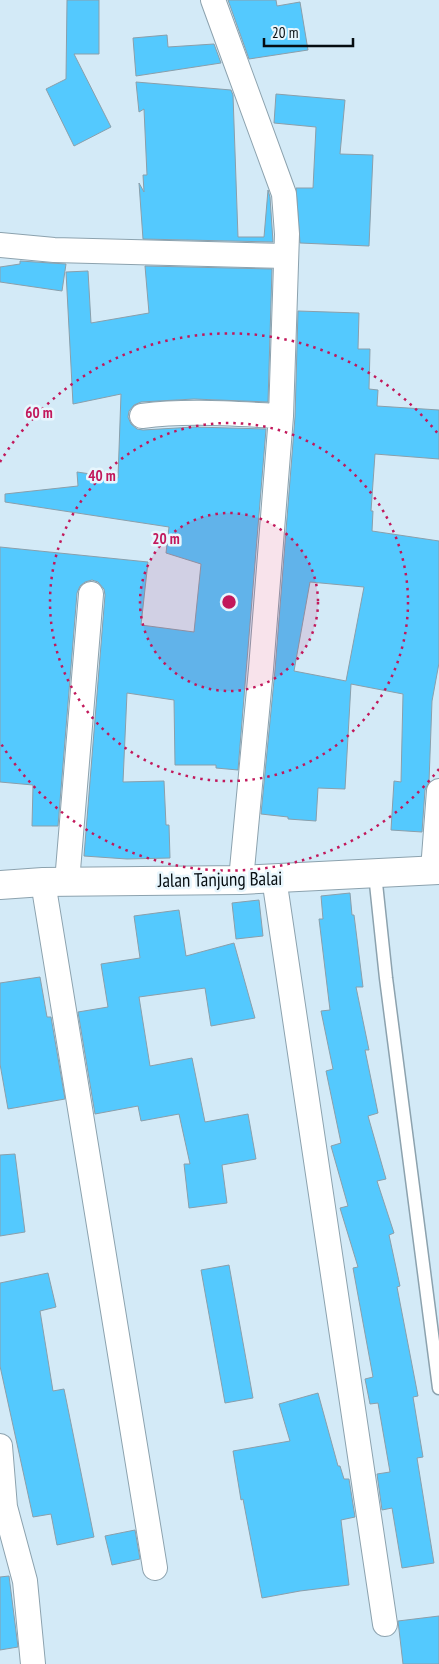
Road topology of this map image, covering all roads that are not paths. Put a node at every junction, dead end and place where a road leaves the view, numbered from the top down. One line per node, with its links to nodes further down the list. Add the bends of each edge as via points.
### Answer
1 (213, 0): 3 (street, via 284,194 288,234)
2 (0, 245): 3 (street, via 54,250)
3 (286, 256): 5 (street)
4 (142, 416): 5 (street, via 192,412)
5 (281, 416): 11 (street)
6 (91, 594): 12 (street)
7 (439, 791): 8 (street)
8 (436, 870): 9 (street, Jalan Tanjung Balai)
9 (374, 874): 10 (street, Jalan Tanjung Balai); 14 (lane)
10 (274, 878): 11 (street, Jalan Tanjung Balai); 18 (street)
11 (242, 880): 12 (street, Jalan Tanjung Balai)
12 (55, 882): 13 (street, Jalan Tanjung Balai); 17 (street)
13 (0, 885)
14 (439, 1388)
15 (0, 1446): 16 (street)
16 (3, 1507): 19 (street, via 25,1581)
17 (155, 1568)
18 (385, 1624)
19 (33, 1664)

